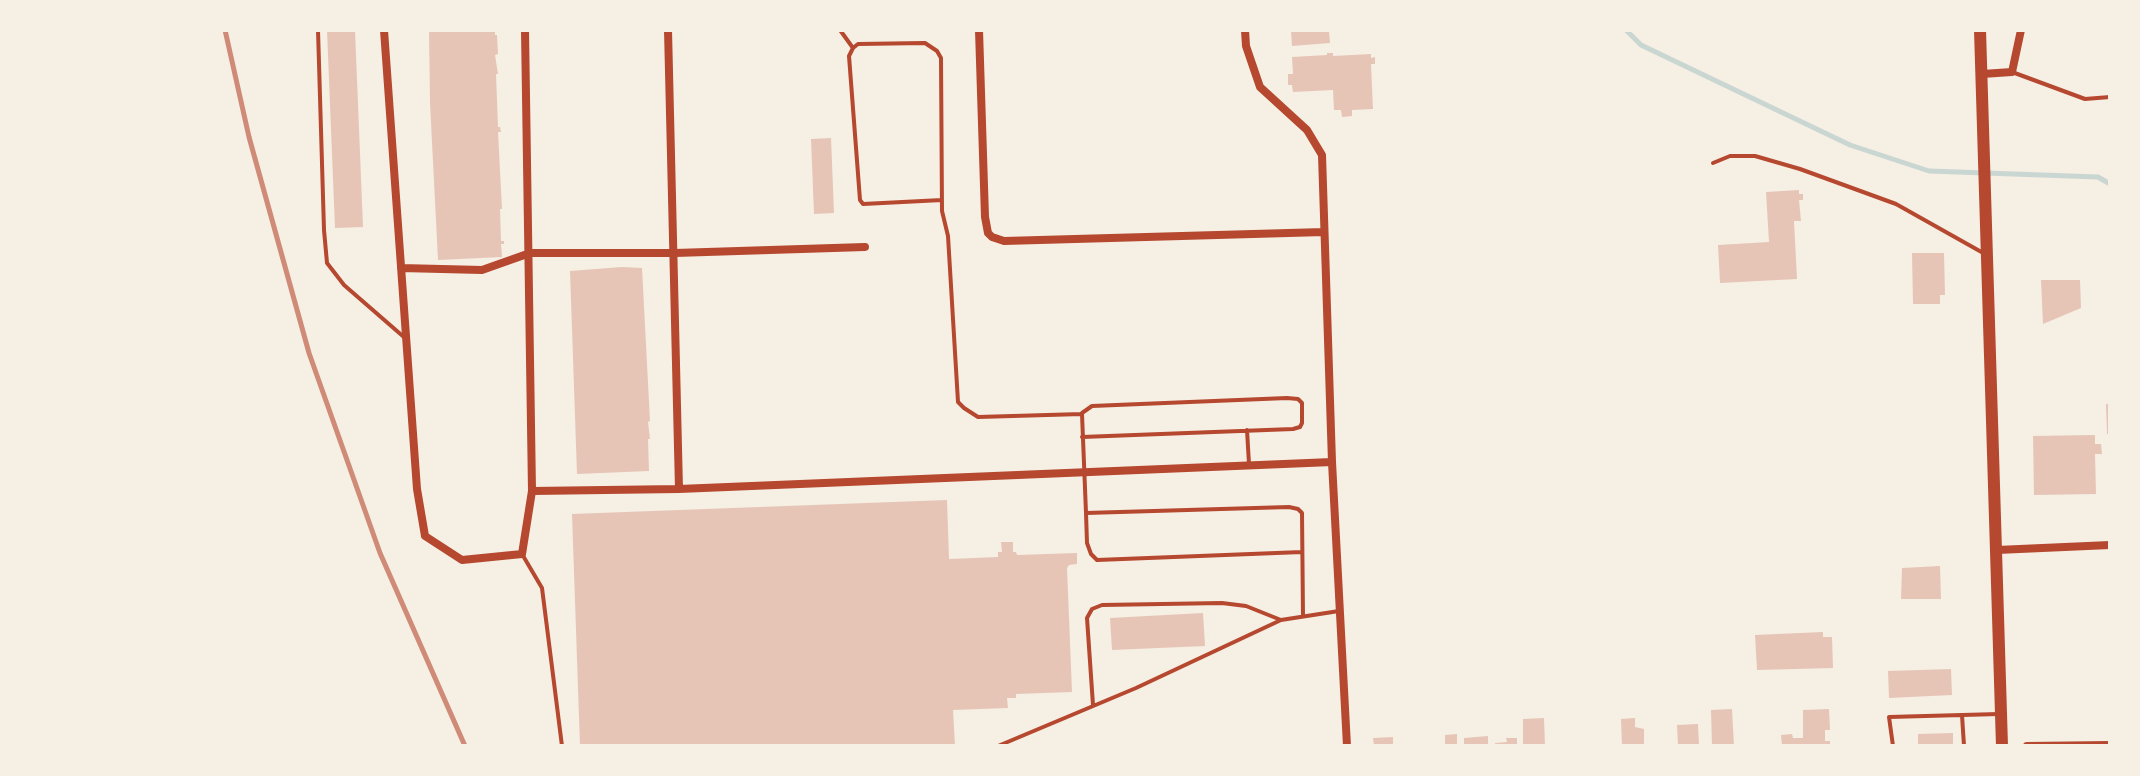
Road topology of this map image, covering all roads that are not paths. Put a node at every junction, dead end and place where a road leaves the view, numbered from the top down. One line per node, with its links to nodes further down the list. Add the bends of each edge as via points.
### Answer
1 (318, 30): 22 (lane, via 327,263)
2 (384, 30): 21 (street)
3 (525, 30): 18 (street)
4 (668, 30): 19 (street)
5 (840, 30): 10 (lane)
6 (979, 30): 16 (street, via 986,224 998,240)
7 (1245, 30): 16 (street, via 1260,87 1307,130 1322,155)
8 (1980, 30): 12 (main road)
9 (2021, 30): 11 (street)
10 (853, 48): 15 (lane, via 849,56 860,200); 15 (lane, via 925,43 937,51)
11 (2012, 72): 12 (street); 13 (lane, via 2085,99)
12 (1982, 74): 20 (main road)
13 (2110, 97)
14 (1713, 163): 20 (lane, via 1730,156 1755,156 1800,169 1896,204)
15 (942, 200): 23 (lane, via 958,402 978,417)
16 (1324, 232): 26 (street)
17 (865, 247): 19 (street)
18 (530, 253): 19 (street); 21 (street, via 482,270); 30 (street)
19 (675, 253): 29 (street)
20 (1988, 256): 33 (main road)
21 (401, 268): 22 (street)
22 (406, 340): 35 (street, via 425,536 462,560)
23 (1082, 414): 24 (lane, via 1092,406 1287,398 1302,403 1300,427); 25 (lane)
24 (1247, 430): 25 (lane); 27 (lane)
25 (1082, 437): 28 (lane)
26 (1332, 462): 27 (street); 36 (street)
27 (1249, 465): 28 (street)
28 (1084, 472): 29 (street); 31 (lane)
29 (679, 489): 30 (street)
30 (532, 491): 35 (street)
31 (1086, 513): 34 (lane, via 1087,543 1097,560); 34 (lane, via 1289,507 1302,513)
32 (2110, 545): 33 (street)
33 (1997, 550): 40 (main road)
34 (1302, 552): 37 (lane)
35 (522, 554): 43 (lane, via 542,588)
36 (1341, 611): 37 (lane); 45 (street)
37 (1303, 616): 38 (lane)
38 (1281, 620): 39 (lane); 39 (lane, via 1222,603 1092,609 1087,618)
39 (1093, 706): 44 (lane)
40 (2002, 714): 41 (lane); 48 (main road)
41 (1962, 715): 46 (lane, via 1889,717); 47 (lane)
42 (2110, 745): 49 (street)
43 (562, 746)
44 (998, 746)
45 (1347, 746)
46 (1893, 746)
47 (1964, 746)
48 (2002, 746)
49 (2027, 746)

